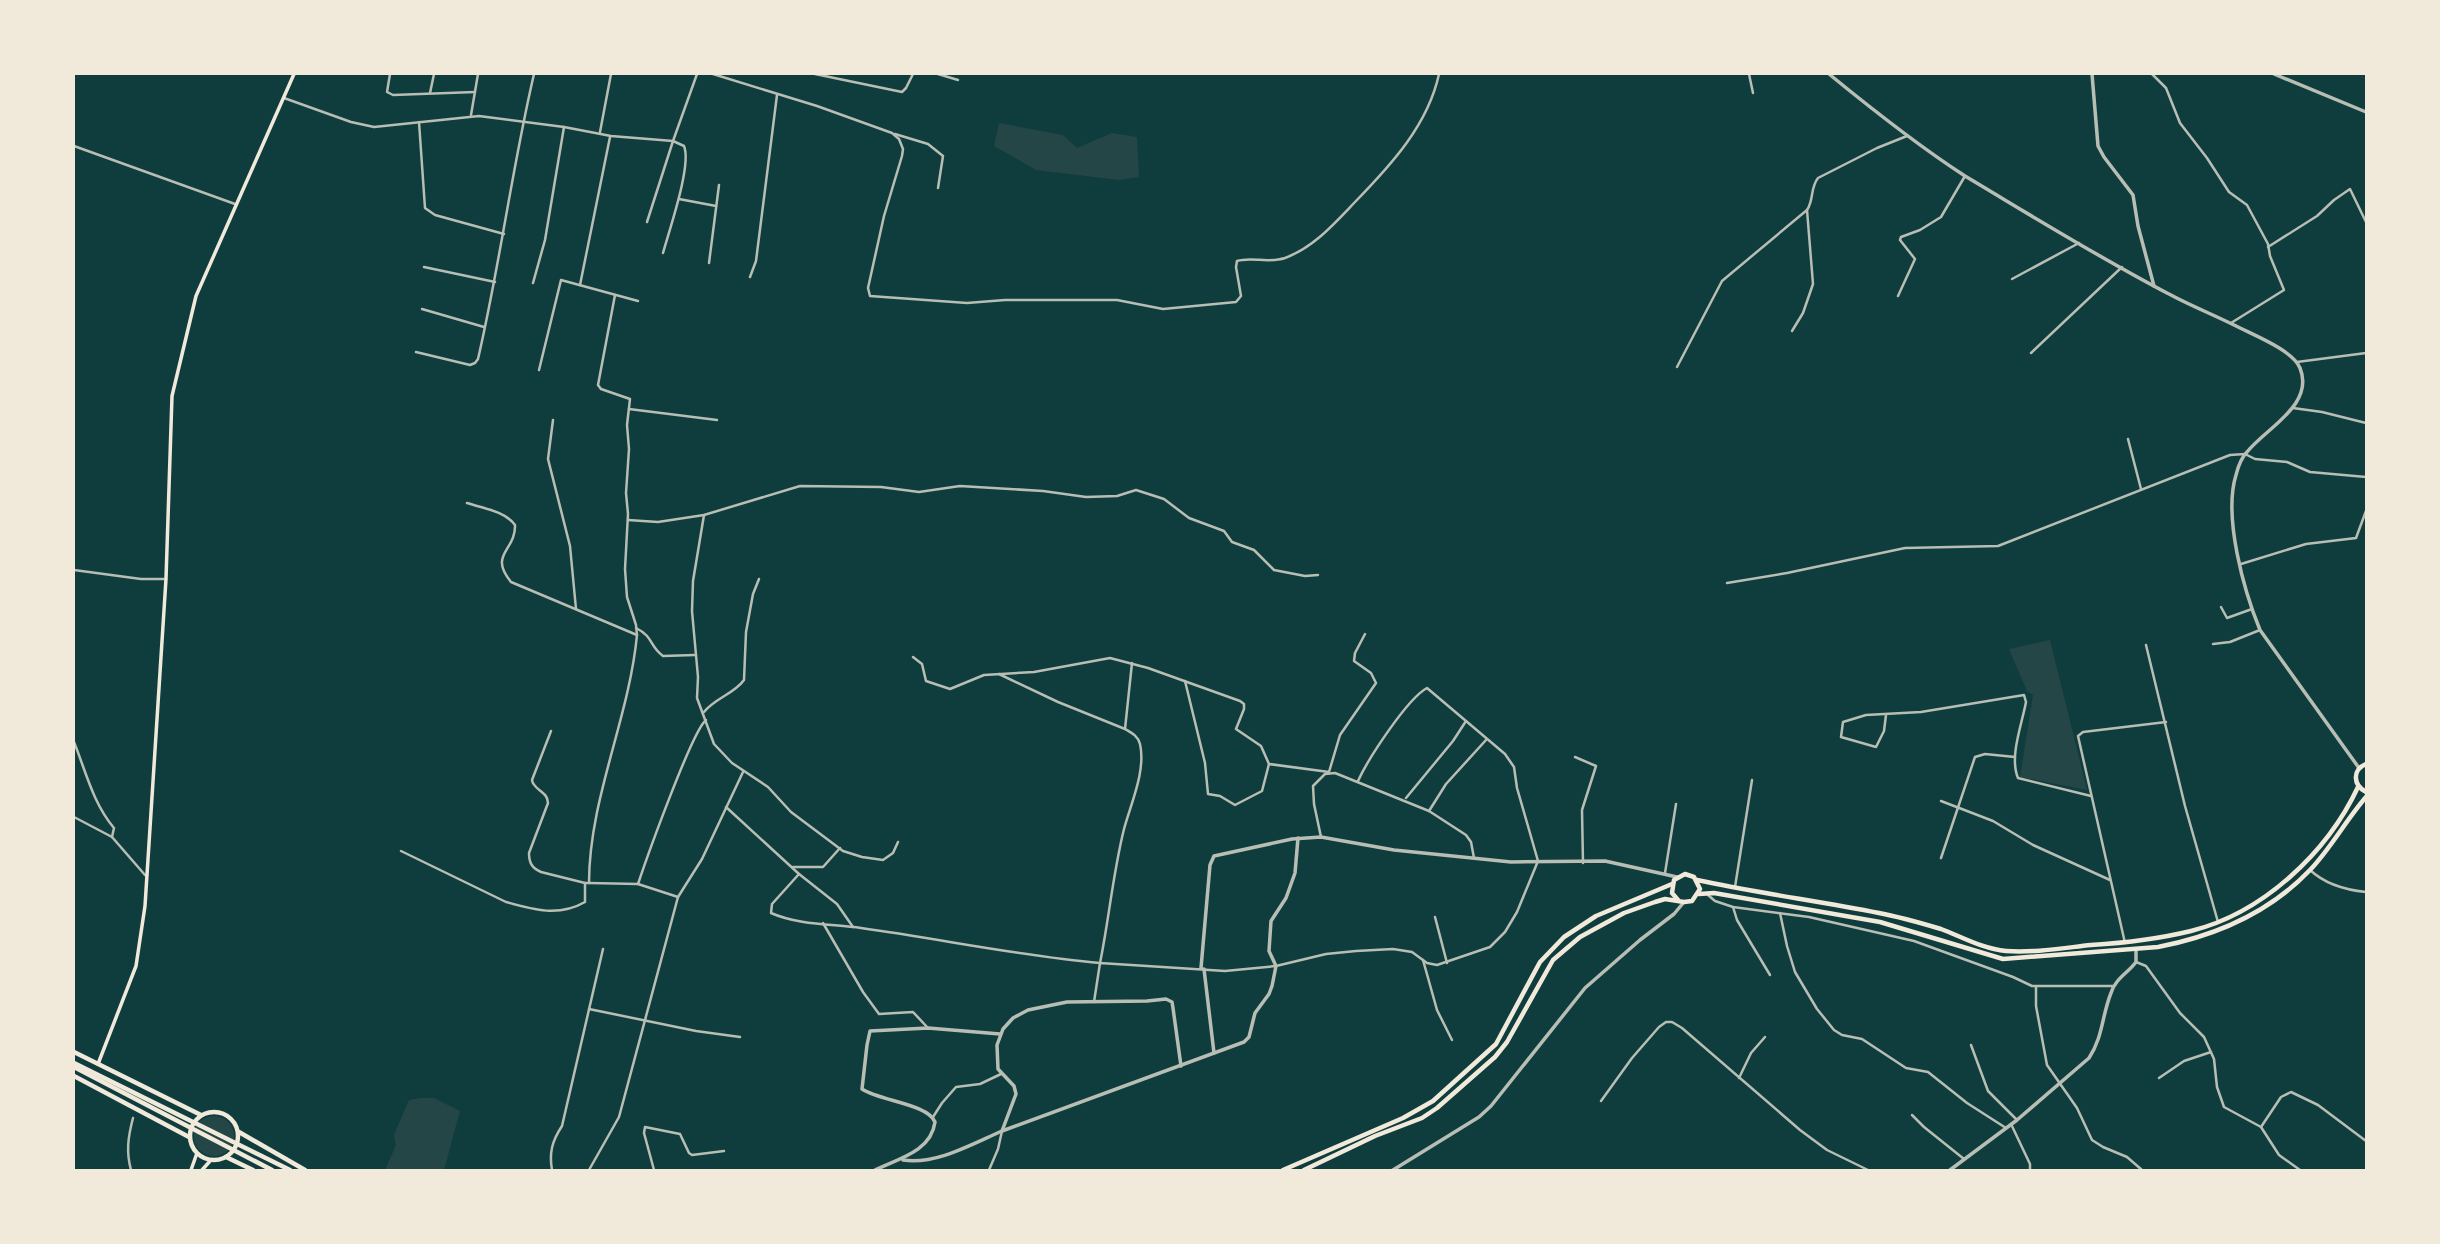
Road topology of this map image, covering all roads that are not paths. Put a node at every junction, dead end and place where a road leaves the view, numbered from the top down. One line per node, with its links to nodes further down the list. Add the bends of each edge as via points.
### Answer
1 (295, 74): 23 (main road)
2 (390, 74): 20 (street, via 390,94)
3 (434, 74): 20 (street)
4 (478, 74): 19 (street)
5 (534, 74): 26 (street)
6 (611, 74): 30 (street)
7 (696, 74): 33 (street)
8 (713, 74): 22 (street)
9 (815, 74): 10 (street, via 902,92)
10 (913, 74)
11 (938, 74): 18 (street)
12 (1439, 74): 29 (street, via 1428,106 1387,170 1331,229 1307,247 1275,261 1237,261 1240,298 1226,304 1164,309 1117,300 967,303 870,296 867,288 903,149)
13 (1749, 74): 21 (street)
14 (1829, 74): 32 (street)
15 (2092, 74): 56 (street, via 2098,146 2133,195)
16 (2152, 74): 46 (street, via 2166,88 2180,123 2229,192 2247,205)
17 (2274, 74): 24 (street)
18 (958, 80)
19 (475, 92): 20 (street); 25 (street)
20 (430, 93)
21 (1753, 93)
22 (777, 95): 29 (street); 51 (street, via 756,261)
23 (284, 98): 27 (street, via 364,126); 39 (main road)
24 (2367, 111)
25 (471, 116): 26 (street); 27 (street)
26 (523, 121): 28 (street); 44 (street)
27 (419, 122): 44 (street, via 425,208 435,215)
28 (564, 127): 30 (street); 54 (street)
29 (892, 132): 37 (street, via 941,153 944,159)
30 (599, 133): 31 (street)
31 (611, 136): 33 (street); 55 (street)
32 (1907, 136): 35 (street); 41 (street, via 1821,175 1814,183)
33 (673, 141): 38 (street, via 686,150); 42 (street)
34 (74, 146): 39 (street)
35 (1965, 176): 45 (street); 58 (street, via 1941,217 1901,237 1915,259)
36 (719, 185): 40 (street)
37 (938, 188)
38 (679, 199): 40 (street); 47 (street)
39 (237, 204): 86 (main road, via 196,296 172,396)
40 (716, 206): 48 (street)
41 (1807, 210): 63 (street, via 1813,284); 68 (street, via 1722,281)
42 (647, 222)
43 (2367, 222): 46 (street, via 2353,190 2348,189)
44 (504, 234): 53 (street)
45 (2079, 243): 50 (street); 52 (street)
46 (2269, 247): 61 (street, via 2284,291)
47 (663, 253)
48 (709, 264)
49 (424, 267): 53 (street)
50 (2122, 267): 56 (street); 65 (street)
51 (750, 277)
52 (2012, 279)
53 (495, 282): 62 (street)
54 (533, 283)
55 (580, 285): 57 (street); 69 (street, via 560,281)
56 (2154, 286): 61 (street)
57 (615, 295): 59 (street); 71 (street, via 597,385 629,397)
58 (1898, 296)
59 (638, 301)
60 (422, 309): 62 (street)
61 (2231, 323): 67 (street)
62 (484, 327): 64 (street, via 478,359 472,365)
63 (1792, 331)
64 (416, 352)
65 (2031, 353)
66 (2367, 353): 67 (street)
67 (2297, 362): 70 (street, via 2302,384)
68 (1677, 367)
69 (539, 370)
70 (2293, 408): 74 (street); 76 (street)
71 (629, 409): 73 (street); 82 (street)
72 (553, 420): 91 (street, via 548,459 570,546)
73 (717, 420)
74 (2367, 423)
75 (2129, 439): 78 (street)
76 (2245, 454): 77 (street, via 2310,472); 78 (street, via 2222,457); 83 (street, via 2231,503)
77 (2367, 477)
78 (2141, 489): 88 (street, via 1998,546 1905,548)
79 (467, 503): 91 (street, via 515,524 501,561 511,582)
80 (2367, 511): 83 (street, via 2356,538 2306,544)
81 (704, 515): 82 (street, via 658,522); 85 (street, via 800,486 919,492 960,486 1086,497 1136,490 1164,499 1189,518 1224,531 1232,542 1254,550 1274,570); 98 (street, via 692,597)
82 (628, 520): 92 (street, via 626,585)
83 (2241, 564): 90 (street)
84 (74, 570): 86 (street)
85 (1318, 575)
86 (166, 579): 147 (main road)
87 (759, 579): 103 (street, via 746,632 744,680)
88 (1727, 583)
89 (2221, 607): 90 (street, via 2227,618)
90 (2252, 609): 93 (street)
91 (576, 611): 95 (street)
92 (636, 628): 95 (street); 98 (street, via 650,637 663,656)
93 (2260, 630): 97 (street); 116 (street)
94 (1366, 634): 118 (street, via 1354,661 1371,673 1376,683 1340,735)
95 (637, 635): 150 (street, via 596,817)
96 (2146, 645): 107 (street)
97 (2213, 645)
98 (695, 655): 103 (street, via 696,698)
99 (913, 657): 101 (street, via 922,664 926,681 947,689)
100 (1132, 663): 101 (street, via 1110,658); 102 (street); 108 (street)
101 (999, 674): 108 (street)
102 (1185, 681): 114 (street, via 1244,704 1237,729 1261,746); 114 (street, via 1208,795 1235,805 1258,795)
103 (704, 712): 105 (street)
104 (1886, 715): 104 (street, via 1861,715 1845,721 1841,737 1876,747); 113 (street, via 2024,695)
105 (706, 720): 117 (street, via 716,748); 151 (street, via 685,761)
106 (1466, 721): 110 (street); 120 (street, via 1424,688 1370,757); 125 (street)
107 (2166, 722): 123 (street, via 2079,734); 162 (street)
108 (1125, 729): 170 (street, via 1138,738 1141,754)
109 (551, 731): 150 (street, via 532,780 548,803 529,860 541,872)
110 (1486, 740): 130 (street, via 1446,784); 140 (street, via 1514,767)
111 (74, 742): 132 (street, via 98,806 114,828)
112 (1575, 757): 141 (street, via 1596,766 1583,810)
113 (2015, 757): 123 (street, via 2020,780); 129 (street, via 1975,757)
114 (1269, 764): 118 (street)
115 (2367, 764): 116 (highway)
116 (2359, 768): 121 (highway)
117 (743, 771): 128 (street); 136 (street)
118 (1329, 772): 120 (street); 133 (street, via 1313,790)
119 (1752, 780): 153 (street)
120 (1358, 781): 125 (street)
121 (2358, 787): 122 (highway); 162 (highway, via 2324,841 2295,873 2264,897)
122 (2367, 792)
123 (2091, 796): 149 (street)
124 (2367, 797): 143 (highway)
125 (1405, 799): 130 (street)
126 (1941, 801): 129 (street)
127 (1676, 804): 144 (street)
128 (726, 807): 142 (street); 157 (street)
129 (1958, 808): 139 (street); 149 (street)
130 (1429, 811): 138 (street, via 1466,835)
131 (74, 817): 132 (street)
132 (112, 837): 147 (street)
133 (1321, 837): 134 (street); 138 (street)
134 (1298, 838): 172 (street, via 1295,873 1271,921 1269,951); 173 (street, via 1214,856)
135 (898, 842): 136 (street, via 883,860)
136 (840, 849): 142 (street, via 823,867)
137 (401, 851): 150 (street, via 506,902 543,912 584,902)
138 (1474, 858): 140 (street)
139 (1941, 858)
140 (1538, 860): 141 (street); 171 (street, via 1517,912 1497,942)
141 (1583, 863): 144 (street, via 1605,861)
142 (791, 867): 145 (street)
143 (2310, 870): 155 (street, via 2321,880); 167 (highway, via 2270,904 2228,927 2182,942)
144 (1665, 873): 146 (street)
145 (799, 874): 163 (street, via 772,904 771,913); 164 (street, via 837,904)
146 (1677, 877): 148 (highway, via 1685,874); 152 (highway)
147 (147, 878): 190 (main road, via 136,966)
148 (1697, 880): 153 (highway); 156 (highway)
149 (2110, 880): 165 (street)
150 (587, 883): 151 (street)
151 (638, 884): 157 (street)
152 (1672, 884): 158 (highway, via 1672,893); 228 (highway, via 1596,916 1564,937 1540,962 1496,1044 1433,1101)
153 (1735, 887): 165 (highway, via 1881,913 2006,951)
154 (1707, 892): 156 (highway); 159 (street, via 1712,899); 167 (highway, via 1880,922 2003,959)
155 (2367, 892)
156 (1699, 894): 158 (highway, via 1692,901)
157 (678, 897): 179 (street)
158 (1681, 902): 229 (highway, via 1659,900 1624,913 1568,945 1553,960 1495,1057 1437,1108); 230 (street, via 1674,914 1585,988 1491,1106)
159 (1733, 906): 160 (street); 174 (street)
160 (1780, 913): 176 (street, via 1914,941); 205 (street, via 1795,972 1834,1030 1862,1039 1906,1068 1928,1072)
161 (1435, 917): 171 (street)
162 (2218, 922): 165 (highway)
163 (823, 923): 164 (street); 180 (street, via 879,1014 914,1012)
164 (853, 927): 170 (street)
165 (2125, 943)
166 (603, 949): 178 (street)
167 (2136, 949): 169 (street)
168 (1423, 960): 171 (street); 172 (street, via 1408,950 1380,949 1326,954); 184 (street, via 1437,1010)
169 (2136, 962): 175 (street); 187 (street, via 2146,966 2180,1013 2202,1034)
170 (1100, 963): 173 (street); 177 (street)
171 (1447, 963)
172 (1276, 966): 173 (street); 188 (street, via 1269,995 1255,1013 1247,1039)
173 (1203, 969): 188 (street)
174 (1770, 975)
175 (2114, 986): 176 (street); 196 (street, via 2096,1047)
176 (2036, 987): 196 (street, via 2046,1062)
177 (1094, 1002): 181 (street, via 1028,1010 1013,1018); 191 (street, via 1170,1001)
178 (589, 1009): 179 (street); 223 (street, via 562,1126 554,1136)
179 (645, 1020): 182 (street); 224 (street, via 619,1117)
180 (928, 1028): 181 (street); 200 (street, via 870,1031 862,1087)
181 (1000, 1034): 192 (street, via 997,1056)
182 (740, 1037)
183 (1765, 1037): 194 (street)
184 (1452, 1040)
185 (1971, 1045): 202 (street, via 1988,1091)
186 (74, 1052): 190 (highway)
187 (2211, 1052): 195 (street, via 2184,1061); 204 (street, via 2224,1107)
188 (1213, 1053): 191 (street)
189 (74, 1065): 220 (highway); 221 (highway)
190 (98, 1065): 198 (highway)
191 (1181, 1066): 207 (street)
192 (1001, 1074): 200 (street, via 980,1084 956,1087); 207 (street, via 1016,1094)
193 (74, 1076): 208 (highway)
194 (1739, 1077): 197 (street, via 1670,1021 1632,1058); 231 (street, via 1827,1150)
195 (2159, 1078)
196 (2059, 1084): 202 (street); 234 (street, via 2092,1140 2127,1157)
197 (1601, 1101)
198 (201, 1115): 206 (highway, via 225,1114); 208 (highway, via 192,1125)
199 (1912, 1115): 213 (street)
200 (933, 1116): 215 (street, via 930,1137)
201 (133, 1118): 216 (street, via 127,1157)
202 (2017, 1120): 203 (street)
203 (2011, 1124): 205 (street); 233 (street)
204 (2260, 1127): 209 (street, via 2281,1097 2291,1092 2318,1105); 235 (street, via 2279,1155)
205 (2006, 1128): 213 (street)
206 (238, 1131): 212 (highway, via 236,1146); 222 (highway)
207 (1002, 1131): 215 (street, via 940,1156); 227 (street)
208 (190, 1138): 211 (highway)
209 (2367, 1142)
210 (724, 1151): 225 (street, via 692,1156 680,1134 645,1127)
211 (197, 1153): 214 (highway); 217 (main road)
212 (225, 1157): 214 (highway); 219 (highway)
213 (1964, 1158): 232 (street)
214 (211, 1160): 218 (main road)
215 (903, 1160): 226 (street)
216 (131, 1171)
217 (191, 1171)
218 (202, 1171)
219 (253, 1171)
220 (272, 1171)
221 (290, 1171)
222 (305, 1171)
223 (552, 1171)
224 (589, 1171)
225 (654, 1171)
226 (875, 1171)
227 (989, 1171)
228 (1283, 1171)
229 (1304, 1171)
230 (1393, 1171)
231 (1868, 1171)
232 (1950, 1171)
233 (2030, 1171)
234 (2143, 1171)
235 (2301, 1171)

